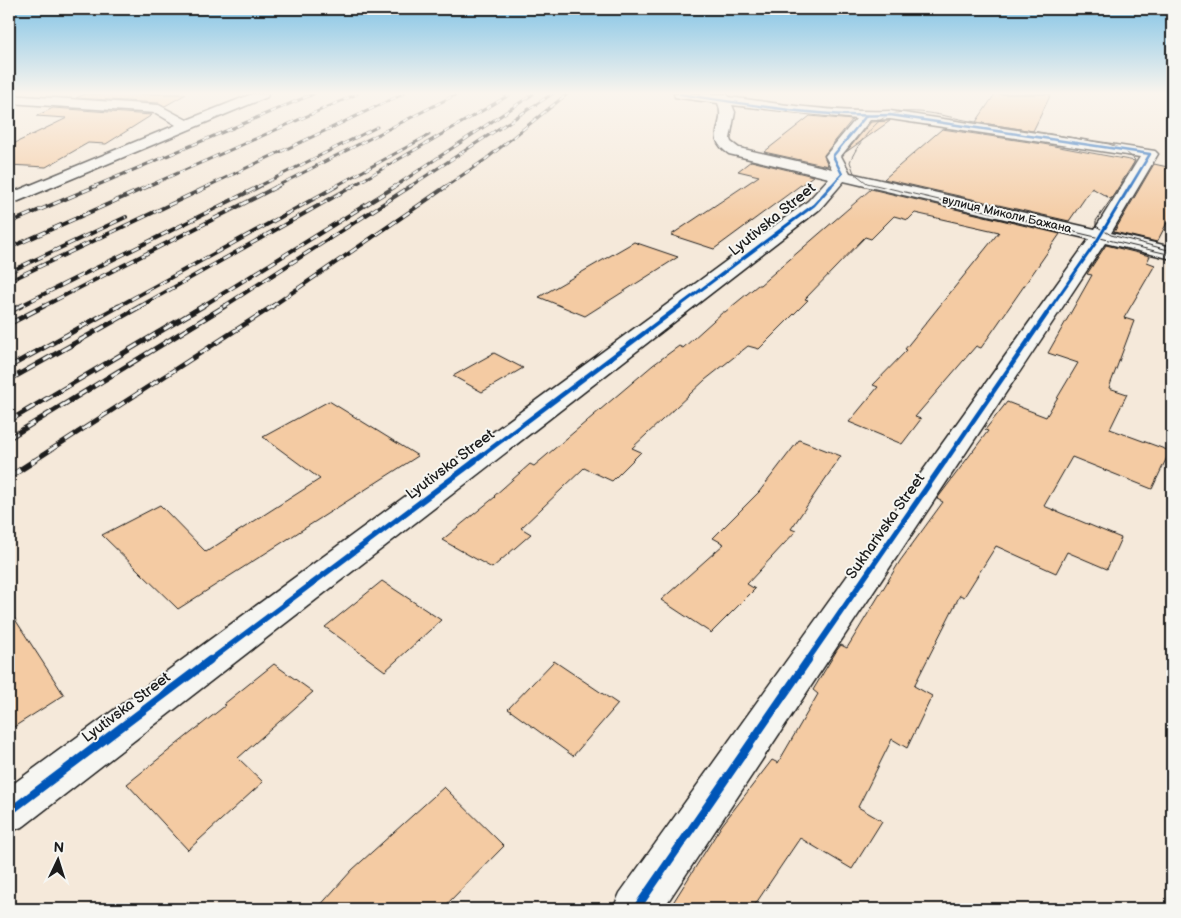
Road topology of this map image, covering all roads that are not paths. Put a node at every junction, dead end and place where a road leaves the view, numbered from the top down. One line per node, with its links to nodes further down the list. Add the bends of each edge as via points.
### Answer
1 (161, 137): 7 (street)
2 (724, 137): 5 (street, вулиця Миколи Бажана, via 727,147 744,153)
3 (848, 137): 5 (street, via 832,156)
4 (1036, 137): 9 (street, Sukharivska Street, via 1150,154)
5 (842, 174): 9 (street, вулиця Миколи Бажана); 11 (street, Lyutivska Street, via 814,205)
6 (9, 184): 7 (street)
7 (43, 186): 8 (street)
8 (9, 200)
9 (1100, 236): 10 (street, вулиця Миколи Бажана); 12 (street, Sukharivska Street)
10 (1172, 253)
11 (9, 812)
12 (636, 909)

